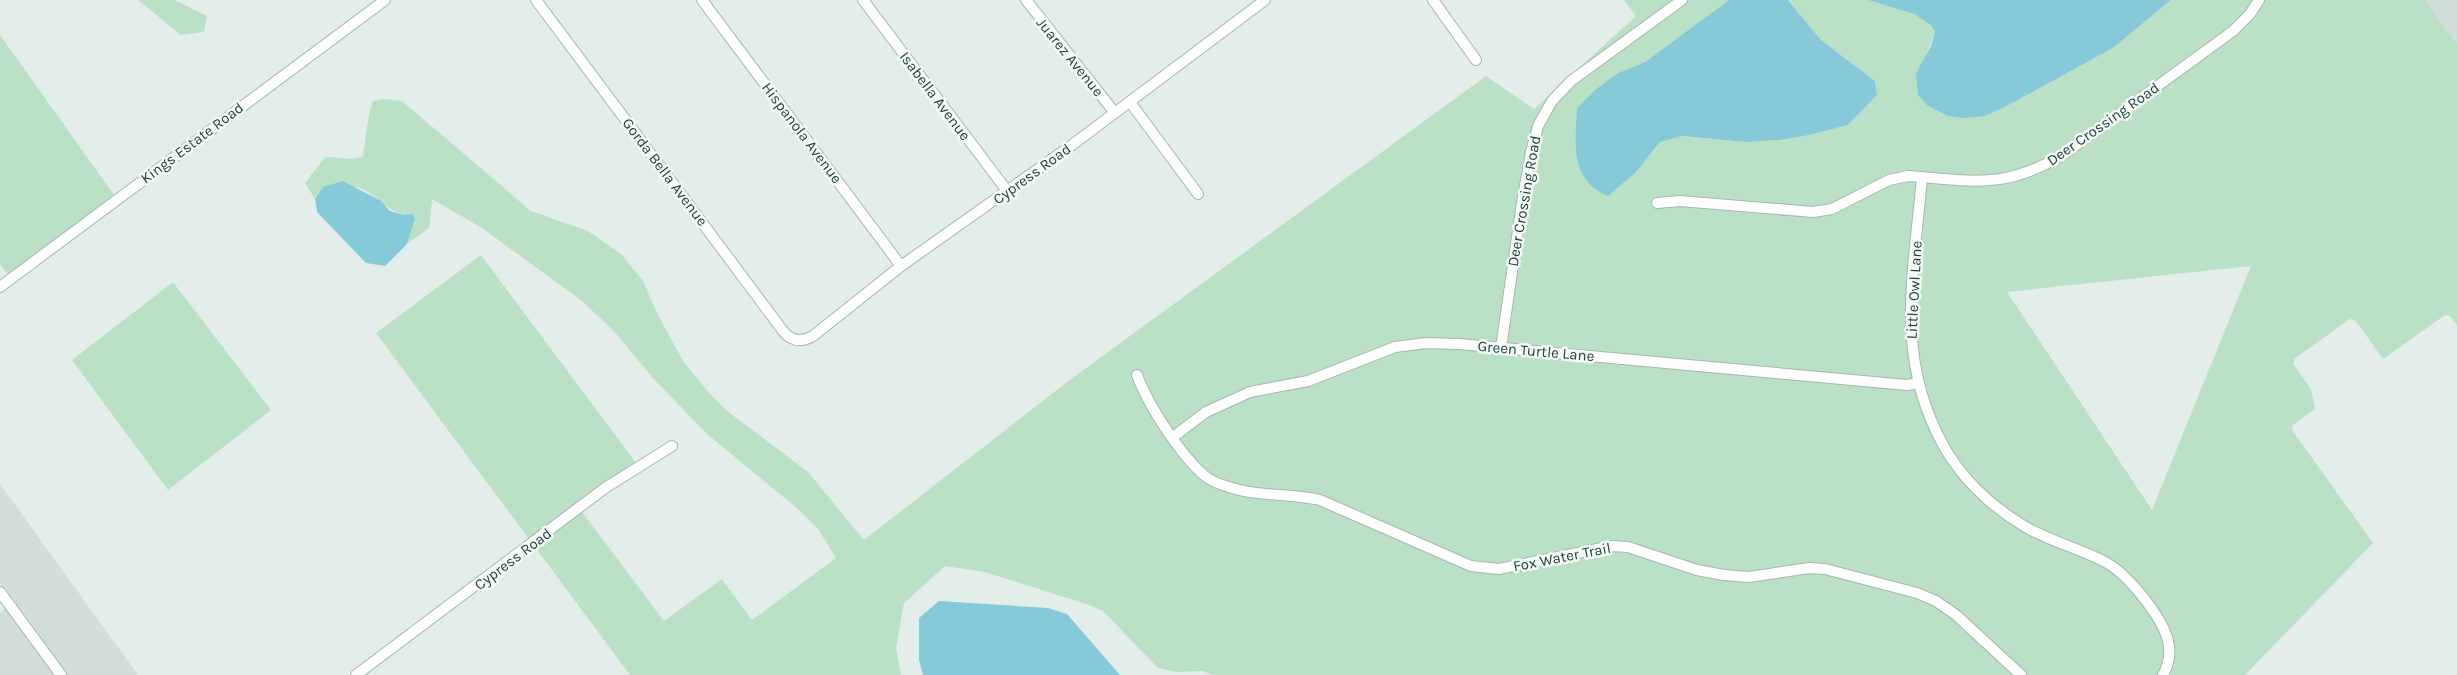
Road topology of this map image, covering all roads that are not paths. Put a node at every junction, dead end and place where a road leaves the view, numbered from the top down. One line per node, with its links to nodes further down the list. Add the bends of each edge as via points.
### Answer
1 (386, 0): 18 (street, Kings Estate Road)
2 (536, 0): 19 (street, Gorda Bella Avenue, via 783,331)
3 (702, 0): 17 (street, Hispanola Avenue)
4 (863, 0): 14 (street, Isabella Avenue)
5 (1026, 0): 12 (street, Juarez Avenue)
6 (1265, 0): 11 (street, Cypress Road)
7 (1433, 0): 10 (street)
8 (1682, 0): 20 (street, Deer Crossing Road, via 1571,81 1552,102 1538,126 1530,152)
9 (2259, 0): 13 (street, Deer Crossing Road, via 2233,31 2044,166 2016,177 1988,182)
10 (1476, 60)
11 (1130, 102): 12 (street, Cypress Road); 15 (street)
12 (1115, 113): 14 (street, Cypress Road)
13 (1922, 177): 16 (street, Deer Crossing Road, via 1889,180 1832,209 1812,212); 22 (street, Little Owl Lane, via 1910,331)
14 (1008, 192): 17 (street, Cypress Road)
15 (1198, 194)
16 (1657, 202)
17 (901, 266): 19 (street, Cypress Road, via 813,336)
18 (0, 288)
19 (797, 340)
20 (1501, 348): 22 (street, Green Turtle Lane, via 1907,385); 23 (street, Green Turtle Lane, via 1426,343 1395,347 1324,376 1250,392 1224,402)
21 (1137, 375): 23 (street, Fox Water Trail, via 1144,396)
22 (1918, 383): 29 (street, Little Owl Lane, via 1943,445 1979,491 2025,527 2104,562 2129,580 2166,633 2168,661)
23 (1173, 437): 28 (street, Fox Water Trail, via 1207,477 1230,487 1320,500 1471,566 1499,569 1612,546 1628,547 1697,570 1724,575 1749,576 1810,568 1846,573 1936,601 1956,615)
24 (672, 446): 27 (street, Cypress Road, via 605,488)
25 (0, 592): 26 (street)
26 (61, 675)
27 (356, 675)
28 (2021, 675)
29 (2163, 675)

